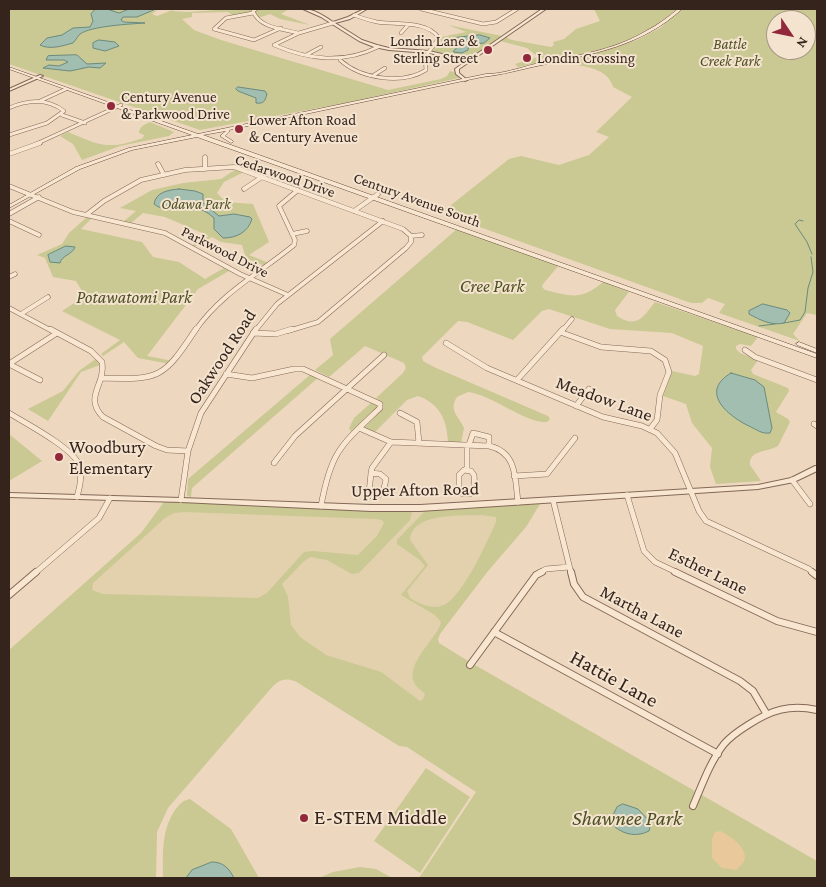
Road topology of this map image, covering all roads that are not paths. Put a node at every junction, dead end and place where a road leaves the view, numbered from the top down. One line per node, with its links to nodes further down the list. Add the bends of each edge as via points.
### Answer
1 (256, 9): 8 (street)
2 (305, 9): 10 (street)
3 (366, 9): 9 (street)
4 (421, 9): 5 (street, via 481,24 495,22)
5 (517, 9)
6 (544, 9): 20 (street)
7 (680, 9): 25 (main road, via 650,32 619,46)
8 (253, 13): 12 (street, via 259,21); 12 (street, via 226,18 214,29 254,40)
9 (354, 16): 10 (street); 11 (street)
10 (333, 23): 13 (street); 16 (street, via 363,42)
11 (408, 25): 14 (street); 17 (street, via 438,34)
12 (281, 28): 13 (street)
13 (298, 33): 18 (street, via 274,45)
14 (401, 33)
15 (321, 47): 18 (street)
16 (378, 47): 17 (street); 19 (street)
17 (429, 52): 20 (street); 23 (street, via 425,59 426,70 420,74 400,78)
18 (306, 55): 19 (street)
19 (340, 60): 23 (street, via 348,67)
20 (469, 61): 25 (street, via 456,71)
21 (9, 67): 24 (main road, Century Avenue South)
22 (385, 68): 23 (street)
23 (374, 75)
24 (38, 77): 26 (main road, Century Avenue South); 27 (street); 29 (main road, Century Avenue South)
25 (464, 80): 32 (main road)
26 (66, 89): 28 (street); 29 (main road, Century Avenue South)
27 (9, 90)
28 (40, 101): 30 (street, via 27,101); 31 (street, via 63,109)
29 (119, 106): 33 (street); 34 (main road, Century Avenue South); 38 (main road, Century Avenue South)
30 (9, 108)
31 (62, 115): 33 (street); 37 (street, via 35,128)
32 (280, 118): 35 (main road); 38 (main road)
33 (85, 123): 42 (street, via 46,141)
34 (175, 127): 36 (main road, Century Avenue South); 40 (main road, via 178,133)
35 (231, 129): 39 (main road); 41 (main road, via 222,136)
36 (193, 133): 38 (main road); 40 (main road)
37 (9, 134)
38 (200, 134): 39 (main road); 51 (main road, via 131,149); 52 (main road, Century Avenue South)
39 (207, 134): 41 (main road, Century Avenue South)
40 (169, 138): 51 (main road, via 94,158 66,170)
41 (231, 142): 52 (main road, Century Avenue South)
42 (10, 152)
43 (205, 157): 45 (street)
44 (158, 164): 46 (street)
45 (205, 169): 46 (street, Cedarwood Drive); 47 (street, Cedarwood Drive, via 234,167)
46 (164, 175): 58 (street, Cedarwood Drive, via 138,182)
47 (262, 177): 49 (street); 50 (street, Cedarwood Drive)
48 (9, 186): 51 (street, Parkwood Drive)
49 (244, 189)
50 (298, 190): 56 (street, Cedarwood Drive); 62 (street, via 279,206)
51 (28, 193): 53 (street, Parkwood Drive); 54 (main road); 55 (main road)
52 (376, 196): 56 (street); 79 (main road, Century Avenue South); 81 (main road, Century Avenue South)
53 (39, 197): 57 (street); 58 (street, Parkwood Drive)
54 (9, 202)
55 (9, 207)
56 (354, 211): 60 (street, Cedarwood Drive)
57 (9, 214)
58 (86, 215): 68 (street, Parkwood Drive, via 159,231)
59 (9, 221): 63 (street)
60 (383, 222): 65 (street, Cedarwood Drive, via 403,229); 69 (street, Oakwood Road)
61 (306, 231): 62 (street)
62 (292, 234): 68 (street, via 294,245)
63 (39, 235)
64 (422, 235): 65 (street)
65 (411, 236): 76 (street, via 409,245 318,322 276,334)
66 (15, 274): 67 (street)
67 (9, 277)
68 (249, 278): 69 (street, Parkwood Drive); 84 (street, via 214,305 156,378)
69 (288, 295): 76 (street, Oakwood Road, via 267,313)
70 (48, 297): 72 (street)
71 (9, 308): 72 (street)
72 (21, 314): 75 (street)
73 (572, 319): 74 (street)
74 (560, 332): 86 (street); 94 (street, via 602,347 651,351 665,360 668,372 656,420)
75 (57, 333): 82 (street); 84 (street, via 99,356 104,366)
76 (253, 333): 83 (street, Oakwood Road)
77 (446, 343): 86 (street, Meadow Lane, via 477,363)
78 (746, 350): 87 (street, via 755,357)
79 (817, 351)
80 (384, 355): 88 (street)
81 (817, 356)
82 (9, 364): 85 (street)
83 (226, 374): 88 (street, via 252,378 304,369); 100 (street, Oakwood Road, via 201,413)
84 (102, 378): 100 (street, via 93,402 98,414 156,446)
85 (40, 380)
86 (517, 380): 90 (street, Meadow Lane)
87 (817, 380)
88 (347, 388): 93 (street, via 381,405); 101 (street, via 295,436)
89 (590, 389): 90 (street)
90 (576, 406): 94 (street, Meadow Lane)
91 (9, 413): 110 (street, via 77,459 81,478)
92 (400, 414): 97 (street, via 417,422)
93 (359, 428): 96 (street); 116 (street, via 343,444 333,461)
94 (650, 429): 107 (street, Meadow Lane, via 675,452)
95 (575, 438): 105 (street, via 547,474)
96 (391, 442): 97 (street); 104 (street)
97 (418, 443): 98 (street)
98 (468, 445): 99 (street); 99 (street, via 473,433 490,437); 103 (street)
99 (489, 446): 105 (street, via 507,452)
100 (188, 451): 112 (street, Oakwood Road)
101 (274, 464)
102 (817, 468): 106 (street, Upper Afton Road)
103 (467, 470): 103 (street, via 459,473 459,488 468,495 475,490 475,476)
104 (371, 473): 104 (street, via 368,492 378,497 384,493 386,480 381,474)
105 (514, 476): 114 (street)
106 (792, 480): 107 (street, Upper Afton Road, via 758,487); 115 (street)
107 (691, 492): 109 (street, Upper Afton Road); 118 (street, Meadow Lane, via 706,521 809,568)
108 (9, 495): 110 (street, Upper Afton Road)
109 (626, 495): 113 (street, Upper Afton Road); 121 (street, Esther Lane, via 644,551 655,562 777,621)
110 (76, 497): 111 (street, Upper Afton Road)
111 (110, 498): 112 (street, Upper Afton Road); 119 (street, via 99,518)
112 (181, 500): 116 (street, Upper Afton Road)
113 (553, 500): 114 (street, Upper Afton Road); 117 (street, Martha Lane)
114 (518, 502): 116 (street, Upper Afton Road, via 414,508)
115 (810, 504)
116 (321, 506)
117 (569, 567): 120 (street, via 546,569 536,575); 124 (street, Martha Lane, via 574,584 583,597 740,681 753,691)
118 (817, 576)
119 (9, 595)
120 (494, 632): 122 (street); 125 (street, Hattie Lane)
121 (817, 632)
122 (470, 665)
123 (817, 710): 124 (street, via 788,706)
124 (766, 713): 125 (street, via 729,739)
125 (718, 754): 126 (street)
126 (693, 806)

